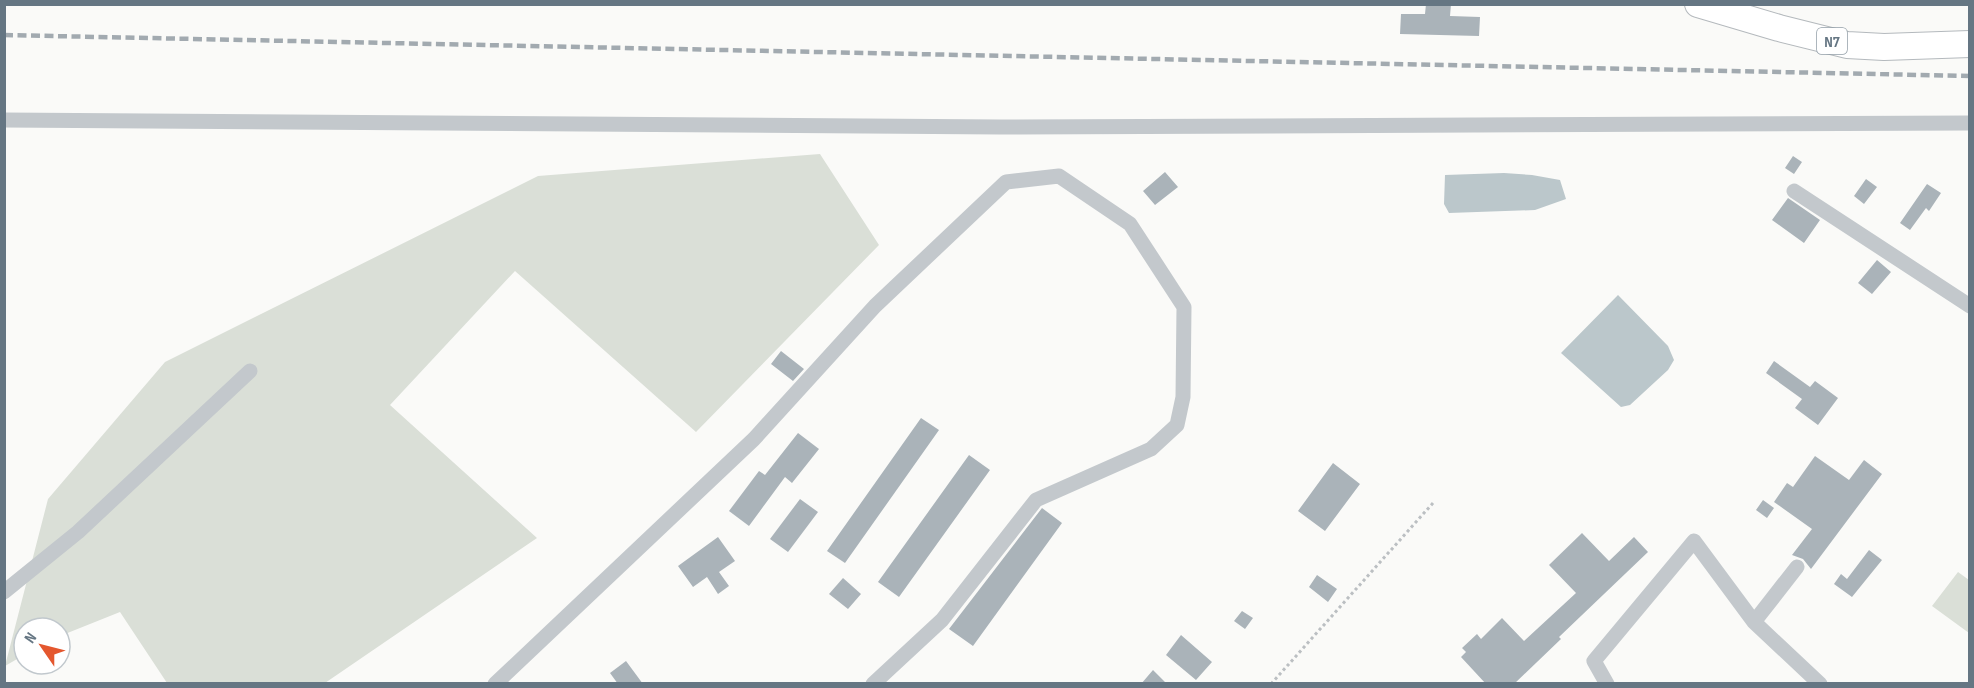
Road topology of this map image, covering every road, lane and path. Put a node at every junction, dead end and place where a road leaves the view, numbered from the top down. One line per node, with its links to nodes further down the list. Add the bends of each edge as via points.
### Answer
1 (1698, 4): 3 (highway, N7)
2 (1749, 4): 3 (street)
3 (1779, 28): 4 (highway, N7, via 1847,45)
4 (1970, 44)
5 (4, 120): 6 (street, via 1001,127)
6 (1970, 123)
7 (1794, 191): 8 (street)
8 (1970, 306)
9 (250, 371): 12 (street, via 78,532)
10 (1433, 503): 16 (path)
11 (1797, 567): 13 (street)
12 (4, 592)
13 (1754, 622): 17 (street, via 1694,541 1594,661); 18 (street)
14 (495, 684): 15 (street, via 754,439 875,306 1006,182 1059,176 1130,224 1184,307 1183,397 1178,425 1151,449 1036,500 942,620)
15 (873, 684)
16 (1271, 684)
17 (1607, 684)
18 (1820, 684)

